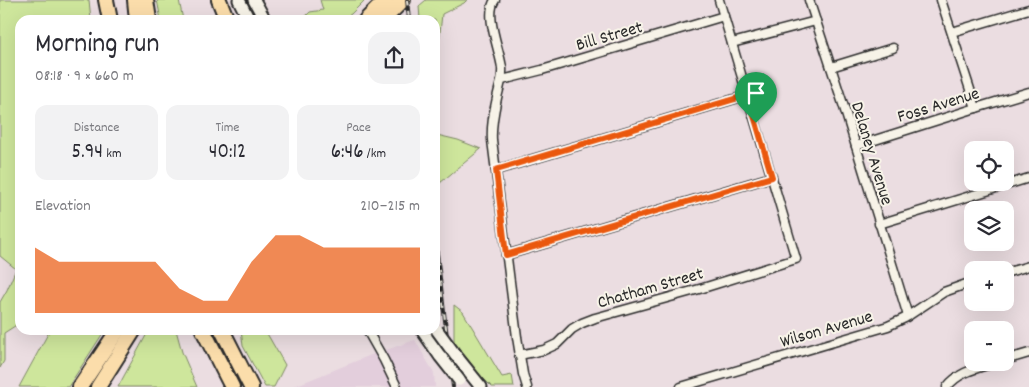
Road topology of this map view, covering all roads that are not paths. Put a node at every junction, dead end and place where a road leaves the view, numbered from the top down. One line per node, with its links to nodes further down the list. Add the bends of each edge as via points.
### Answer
1 (106, 0): 14 (highway)
2 (114, 0): 15 (highway)
3 (136, 0): 16 (highway)
4 (146, 0): 17 (highway)
5 (219, 0): 18 (highway)
6 (239, 0): 19 (main road)
7 (254, 0): 20 (main road)
8 (719, 0): 23 (street)
9 (809, 0): 24 (street, Delaney Avenue)
10 (941, 0): 25 (street)
11 (395, 2): 21 (highway); 22 (highway)
12 (494, 2): 29 (street, via 491,12)
13 (1029, 9): 25 (street)
14 (109, 15)
15 (116, 15)
16 (138, 15)
17 (149, 15)
18 (225, 15)
19 (247, 15)
20 (262, 15)
21 (374, 15)
22 (386, 15)
23 (724, 16): 26 (street); 29 (street, Bill Street)
24 (816, 21): 26 (street); 28 (street, Delaney Avenue)
25 (952, 32): 32 (street)
26 (732, 43): 31 (street)
27 (894, 48): 28 (street)
28 (831, 67): 33 (street, Delaney Avenue)
29 (502, 80): 34 (street, via 492,124)
30 (1029, 92): 32 (street, Foss Avenue)
31 (748, 95): 34 (street); 35 (street)
32 (976, 108): 33 (street, Foss Avenue)
33 (856, 146): 37 (street, Delaney Avenue)
34 (496, 170): 38 (street)
35 (772, 177): 38 (street); 51 (street, Chatham Street, via 796,259 595,318 572,329 544,350)
36 (1029, 178): 37 (street)
37 (879, 224): 42 (street, Delaney Avenue)
38 (506, 255): 51 (street)
39 (1029, 266): 40 (street)
40 (1014, 270)
41 (964, 285): 42 (street, Wilson Avenue, via 944,292)
42 (908, 316): 62 (street, Wilson Avenue, via 876,330)
43 (440, 334): 60 (main road, bridge)
44 (115, 335): 55 (highway)
45 (131, 335): 56 (highway)
46 (206, 335): 57 (highway)
47 (225, 335): 58 (highway)
48 (370, 335): 59 (street)
49 (425, 335): 54 (main road, bridge)
50 (1029, 353): 52 (street)
51 (520, 355): 61 (street)
52 (1014, 357)
53 (969, 371): 63 (street, via 958,376)
54 (462, 383)
55 (80, 387)
56 (98, 387)
57 (232, 387)
58 (251, 387)
59 (397, 387)
60 (482, 387)
61 (527, 387)
62 (681, 387)
63 (948, 387)

